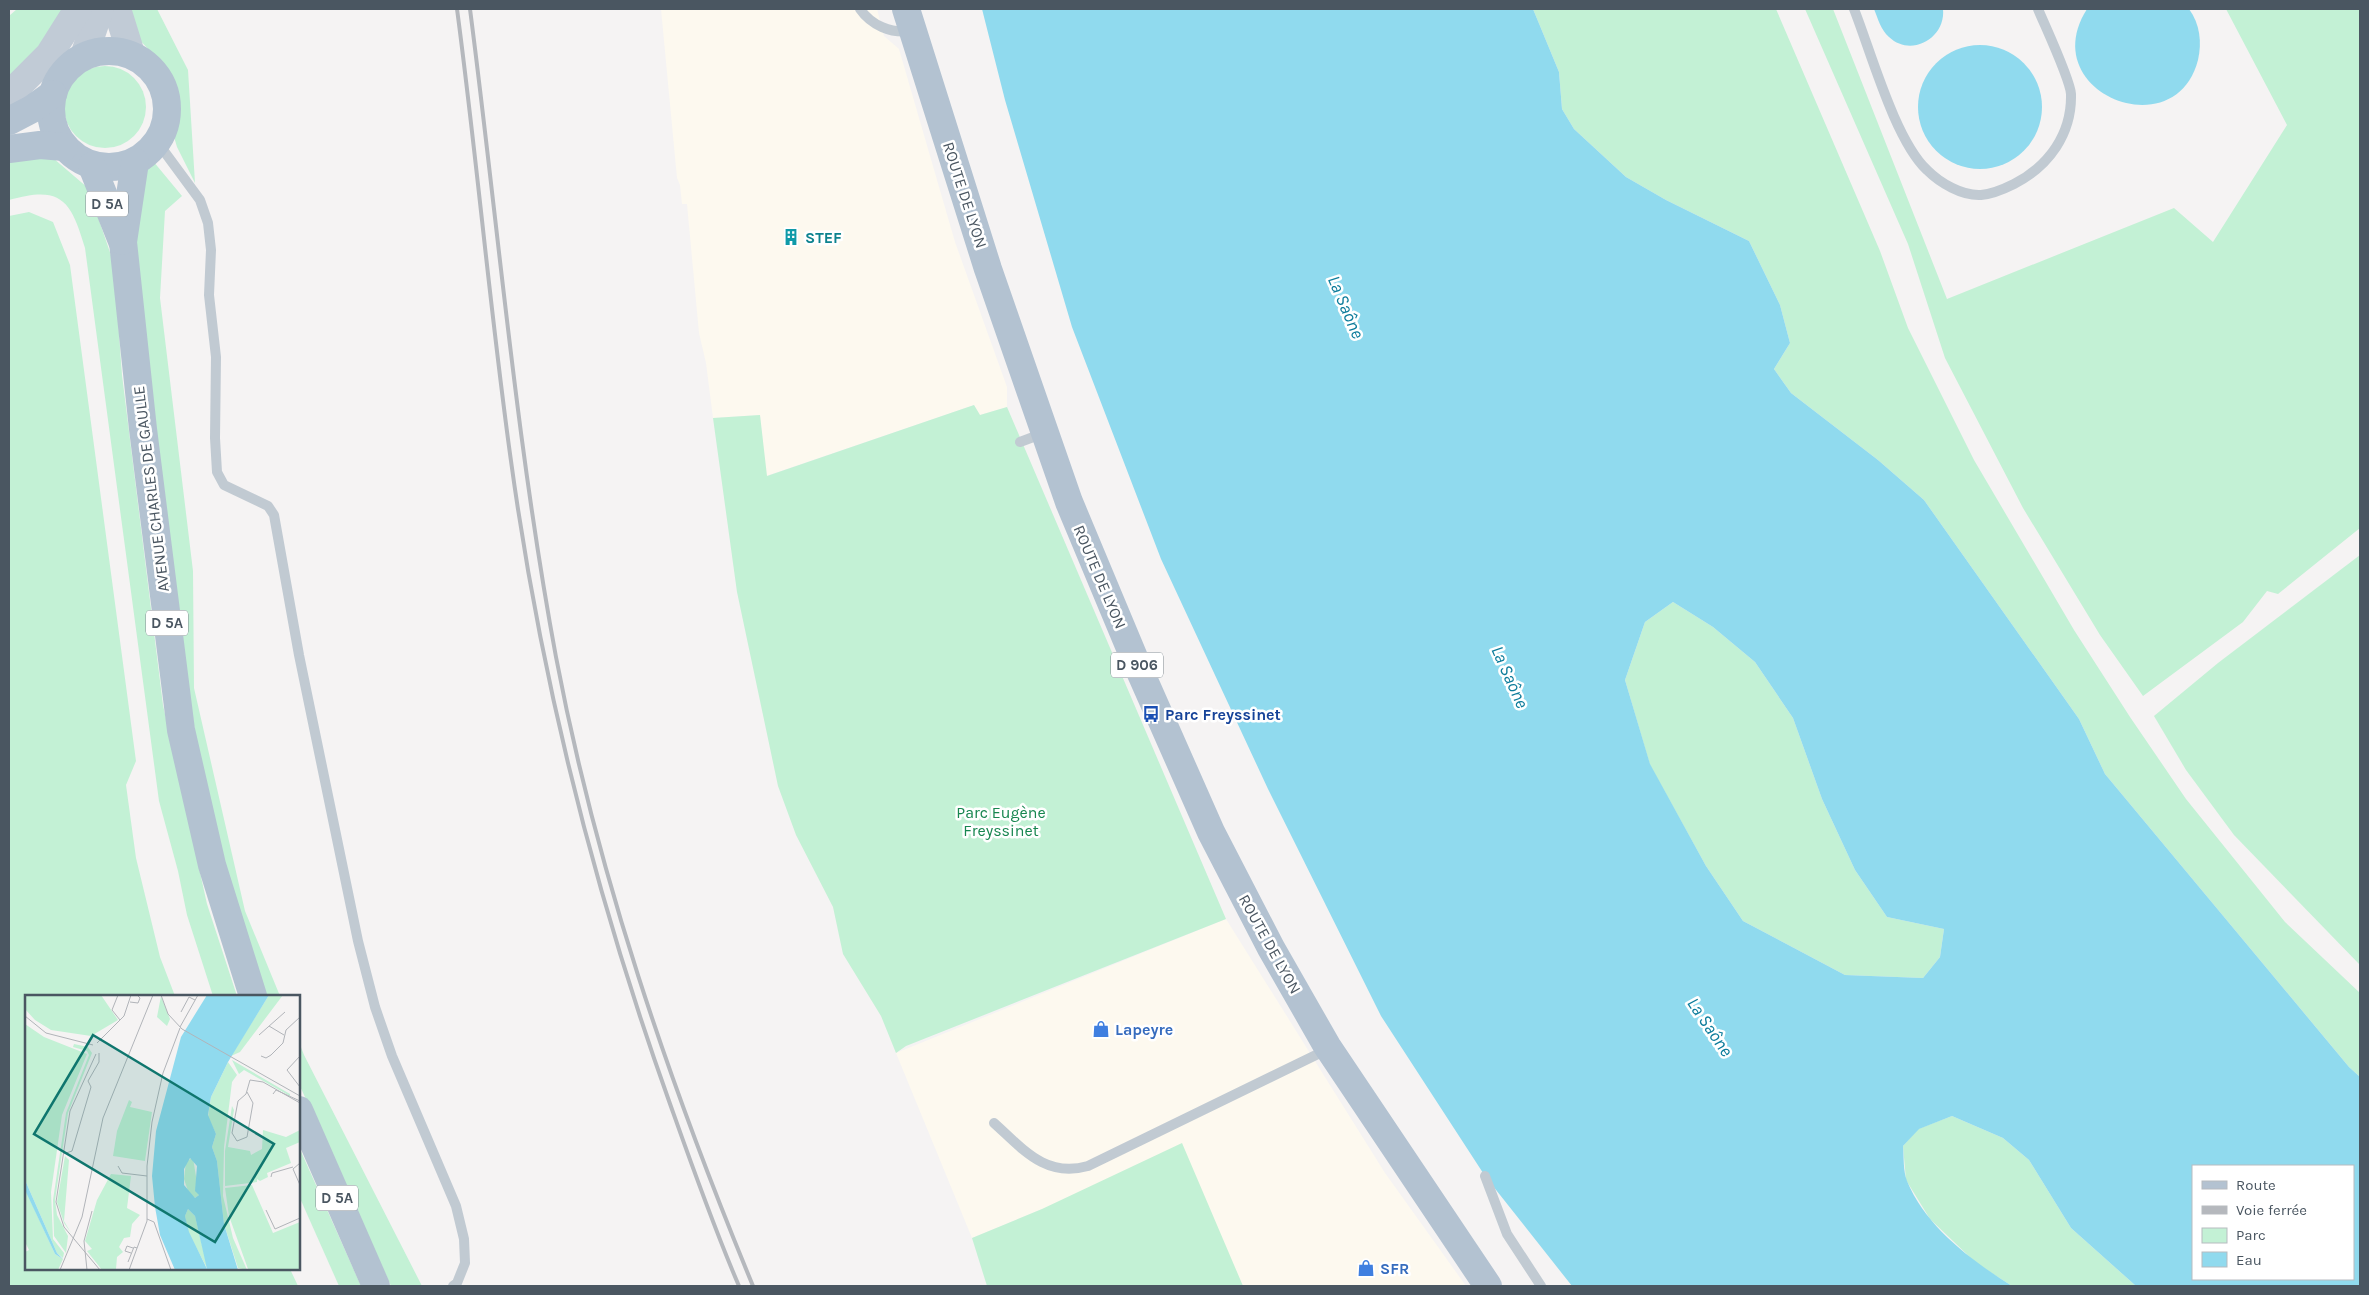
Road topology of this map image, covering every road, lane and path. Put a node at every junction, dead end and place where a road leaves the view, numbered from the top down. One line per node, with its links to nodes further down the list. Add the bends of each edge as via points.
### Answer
1 (78, 9): 11 (main road, via 49,55)
2 (100, 9): 9 (main road)
3 (117, 9): 8 (main road)
4 (860, 9): 7 (lane, via 871,21 900,33)
5 (1854, 9): 6 (lane, via 1903,137 1925,169 1939,181 1962,192 1980,195 1999,191 2036,171 2055,151 2064,133 2071,91)
6 (2038, 9)
7 (909, 20): 20 (main road, ROUTE DE LYON / D 906, via 985,260 1033,437 1069,502 1211,832 1270,948)
8 (131, 54): 9 (main road, via 107,50); 13 (main road, via 158,76 166,92 166,127)
9 (84, 56): 10 (main road, via 59,78)
10 (52, 94): 12 (main road); 14 (main road, via 52,121)
11 (9, 95)
12 (9, 121)
13 (158, 143): 16 (main road); 25 (lane, via 200,200 208,223 211,250 209,295 216,357 217,472 224,485 268,506 274,515 305,684 375,1008 456,1206 464,1239 465,1263)
14 (64, 147): 15 (main road, via 40,145); 17 (main road)
15 (9, 149)
16 (135, 162): 17 (main road, via 121,167); 18 (main road, AVENUE CHARLES DE GAULLE / D 5A)
17 (92, 166): 18 (main road, AVENUE CHARLES DE GAULLE / D 5A)
18 (123, 242): 19 (main road, AVENUE CHARLES DE GAULLE / D 5A, via 181,730 212,865)
19 (253, 995)
20 (1327, 1046): 22 (lane, via 1318,1054 1074,1170 1052,1168 1031,1156); 26 (main road, ROUTE DE LYON / D 906)
21 (300, 1112): 24 (main road, D 5A)
22 (994, 1124)
23 (1485, 1176): 27 (lane, via 1507,1234)
24 (376, 1286)
25 (453, 1286)
26 (1488, 1286)
27 (1541, 1286)

